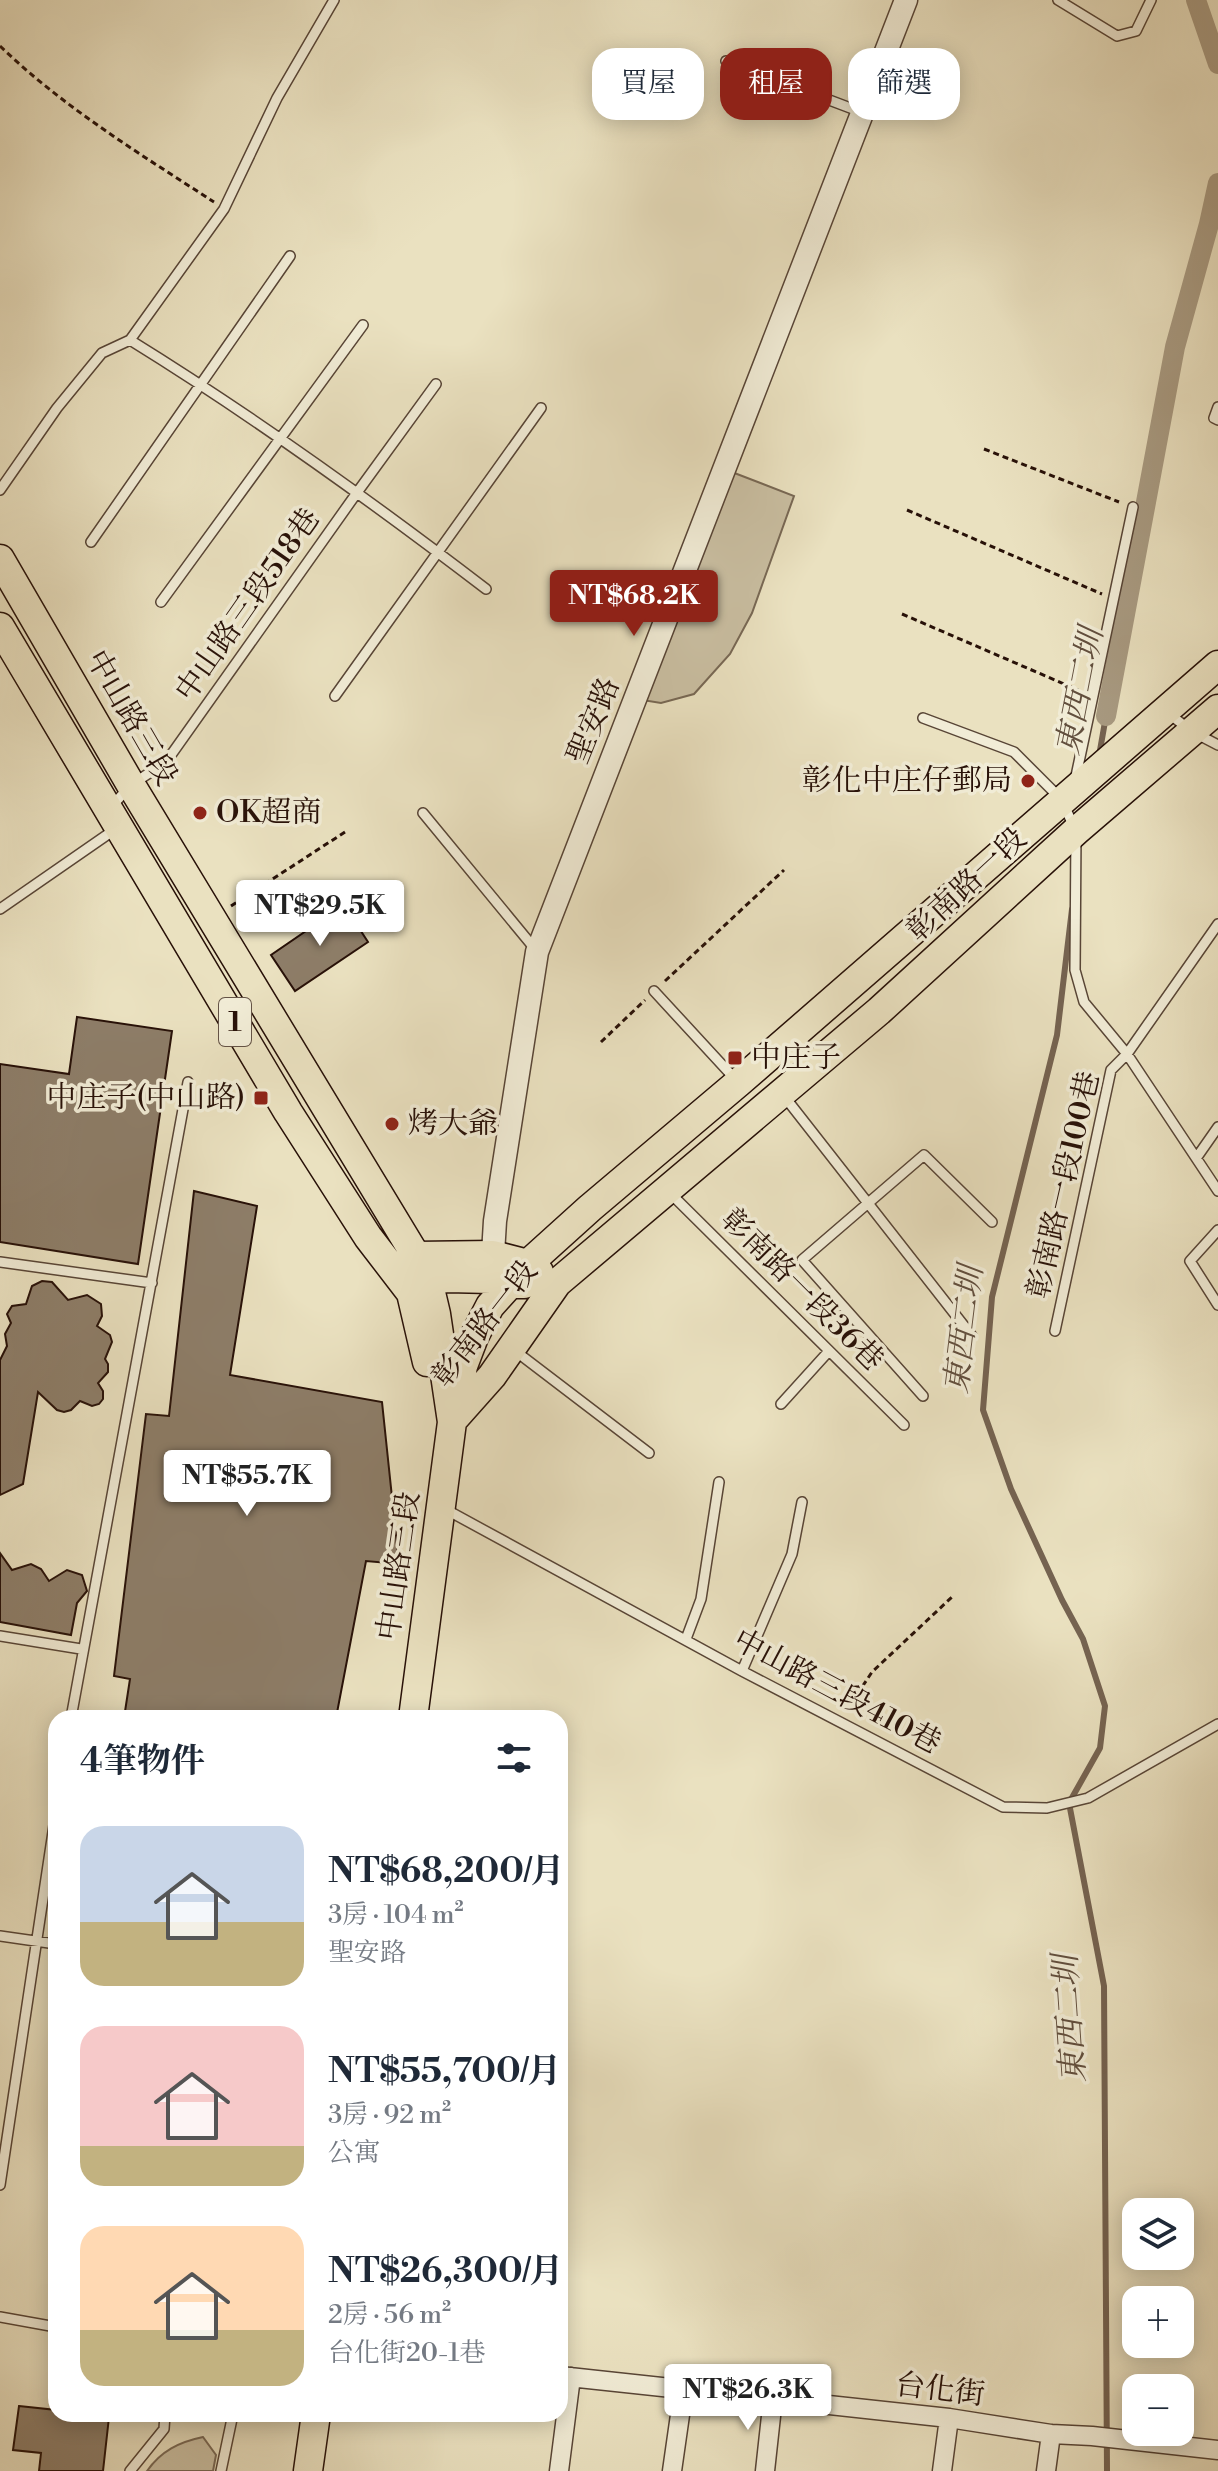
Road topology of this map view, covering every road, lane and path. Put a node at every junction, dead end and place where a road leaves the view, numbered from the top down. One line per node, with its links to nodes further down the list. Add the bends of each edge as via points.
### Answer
1 (334, 0): 8 (lane, via 277,98)
2 (906, 0): 6 (street, 聖安路)
3 (1058, 0): 4 (lane, via 1117,36 1136,31)
4 (1151, 0)
5 (0, 46): 8 (path, via 114,136)
6 (887, 48)
7 (859, 120): 49 (street, 聖安路)
8 (224, 209): 11 (lane)
9 (290, 256): 12 (lane)
10 (363, 325): 17 (lane)
11 (130, 340): 12 (lane, 中山路三段518巷); 19 (lane, via 102,353)
12 (202, 384): 17 (lane, 中山路三段518巷); 23 (lane)
13 (436, 384): 20 (lane, 中山路三段518巷)
14 (1218, 407): 16 (lane)
15 (541, 408): 24 (lane)
16 (1218, 420)
17 (279, 439): 20 (lane, 中山路三段518巷); 28 (lane)
18 (984, 449): 21 (path)
19 (0, 490)
20 (356, 494): 24 (lane, 中山路三段518巷); 39 (lane, 中山路三段518巷, via 166,762)
21 (1133, 507): 27 (lane)
22 (907, 510): 27 (path)
23 (91, 542)
24 (438, 552): 26 (lane, 中山路三段518巷); 32 (lane)
25 (0, 559): 39 (main road, 中山路三段 / 1)
26 (486, 589)
27 (1114, 599): 33 (lane)
28 (161, 602)
29 (902, 614): 33 (path)
30 (0, 627): 42 (main road, 中山路三段 / 1)
31 (1218, 665): 35 (main road, 彰南路一段)
32 (335, 696)
33 (1094, 697): 40 (lane, via 1077,774)
34 (1218, 709): 37 (main road, 彰南路一段)
35 (1165, 710): 37 (lane); 40 (main road, 彰南路一段)
36 (923, 718): 40 (lane, 彰南路一段100巷, via 1014,752)
37 (1191, 731): 38 (lane); 43 (main road, 彰南路一段)
38 (1218, 745)
39 (131, 785): 42 (lane, 中山路三段518巷); 47 (main road, 中山路三段 / 1)
40 (1061, 799): 43 (lane, 彰南路一段100巷); 54 (main road, 彰南路一段)
41 (423, 813): 49 (lane)
42 (115, 817): 46 (lane, 中山路三段518巷); 64 (main road, 中山路三段 / 1, via 288,1112 368,1237)
43 (1076, 831): 52 (lane, 彰南路一段100巷, via 1075,970 1084,1002); 55 (main road, 彰南路一段, via 890,1002)
44 (345, 832): 47 (path)
45 (784, 870): 50 (path)
46 (0, 909)
47 (212, 918): 64 (main road, 中山路三段 / 1)
48 (1218, 924): 52 (lane)
49 (537, 952): 65 (street, 聖安路, via 495,1221)
50 (654, 991): 51 (path); 54 (lane)
51 (601, 1042)
52 (1127, 1054): 57 (lane, 彰南路一段100巷); 69 (lane, 彰南路一段100巷, via 1111,1070)
53 (188, 1082): 66 (lane)
54 (738, 1083): 65 (main road, 彰南路一段)
55 (781, 1092): 58 (main road, 彰南路一段); 60 (lane)
56 (1218, 1127): 57 (lane)
57 (1197, 1157): 59 (lane, 彰南路一段100巷)
58 (666, 1189): 67 (main road, 彰南路一段); 72 (lane, 彰南路一段36巷)
59 (1218, 1191)
60 (869, 1204): 61 (lane, via 924,1155); 70 (lane); 73 (lane, via 802,1260)
61 (992, 1222)
62 (1218, 1230): 68 (lane, via 1190,1261)
63 (0, 1262): 66 (lane)
64 (412, 1275): 65 (main road); 75 (main road, 中山路三段 / 1, via 442,1350)
65 (503, 1278): 67 (main road); 75 (main road, 彰南路一段, via 463,1366)
66 (152, 1283): 84 (lane)
67 (557, 1283): 71 (main road, 彰南路一段)
68 (1218, 1305)
69 (1055, 1331)
70 (972, 1336)
71 (511, 1348): 75 (main road, 彰南路一段); 77 (lane)
72 (829, 1351): 74 (lane); 76 (lane, 彰南路一段36巷)
73 (923, 1396)
74 (781, 1404)
75 (452, 1422): 80 (main road, 中山路三段 / 1)
76 (904, 1425)
77 (649, 1453)
78 (719, 1482): 83 (lane, via 701,1599)
79 (802, 1502): 85 (lane, via 792,1554)
80 (442, 1507): 83 (lane, 中山路三段410巷); 87 (main road, 中山路三段 / 1)
81 (952, 1597): 88 (path, via 872,1672)
82 (0, 1636): 84 (lane)
83 (686, 1639): 85 (lane, 中山路三段410巷)
84 (81, 1649): 86 (lane)
85 (742, 1671): 88 (lane, 中山路三段410巷)
86 (72, 1710)
87 (414, 1710)
88 (840, 1721): 89 (lane, 中山路三段410巷, via 1003,1807 1047,1808 1088,1798)
89 (1218, 1724)
90 (48, 1864): 92 (lane)
91 (0, 1936): 92 (lane)
92 (36, 1941): 93 (lane); 94 (lane)
93 (48, 1943)
94 (0, 2185)
95 (0, 2317): 96 (lane)
96 (48, 2326)
97 (568, 2376): 98 (street, 台化街)
98 (684, 2387): 99 (street, 台化街); 111 (street)
99 (773, 2398): 100 (street, 台化街); 112 (street)
100 (949, 2418): 105 (street, 台化街); 113 (street)
101 (164, 2422): 107 (lane)
102 (231, 2422): 108 (lane)
103 (315, 2422): 109 (main road)
104 (563, 2422): 110 (street)
105 (1051, 2434): 106 (street, 台化街); 114 (street)
106 (1218, 2450)
107 (130, 2471)
108 (221, 2471)
109 (308, 2471)
110 (559, 2471)
111 (672, 2471)
112 (765, 2471)
113 (942, 2471)
114 (1046, 2471)

